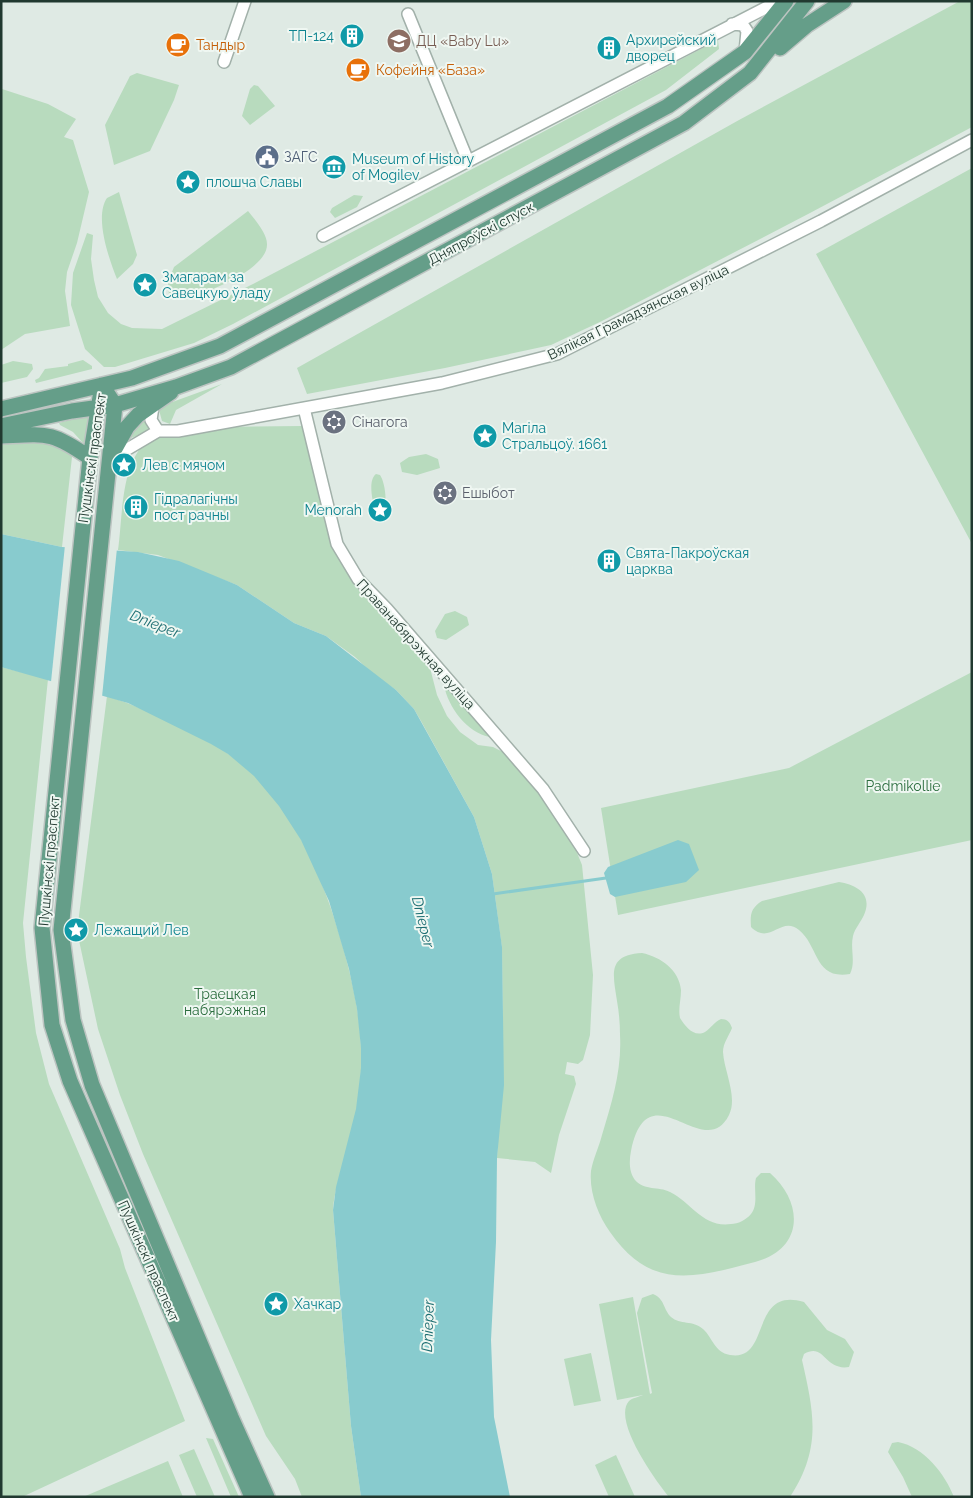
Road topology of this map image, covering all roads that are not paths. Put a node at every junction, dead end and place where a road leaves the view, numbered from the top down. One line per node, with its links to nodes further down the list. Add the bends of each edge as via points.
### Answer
1 (245, 1): 9 (street)
2 (779, 1): 7 (street)
3 (786, 1): 8 (main road, Дняпроўскі спуск)
4 (807, 1): 10 (main road, Дняпроўскі спуск)
5 (844, 1): 10 (main road, via 807,26)
6 (408, 14): 12 (street)
7 (732, 24): 8 (street, via 743,25 747,31); 12 (street)
8 (745, 52): 14 (main road, Дняпроўскі спуск, via 668,106 220,346 169,366)
9 (224, 62)
10 (750, 73): 15 (main road, Дняпроўскі спуск, via 684,123 231,367)
11 (972, 140): 18 (street, Вялікая Грамадзянская вуліца, via 821,221 557,354 442,383)
12 (468, 161): 13 (street)
13 (323, 236)
14 (102, 386): 16 (main road, Пушкінскі праспект); 19 (main road, Пушкінскі праспект); 20 (main road, Дняпроўскі спуск)
15 (176, 388): 16 (main road, Дняпроўскі спуск); 17 (main road, Пушкінскі праспект)
16 (115, 405): 19 (main road, Дняпроўскі спуск); 25 (main road, Пушкінскі праспект)
17 (153, 407): 22 (street, via 151,420); 25 (main road, Пушкінскі праспект, via 138,415 127,427)
18 (304, 408): 22 (street, Вялікая Грамадзянская вуліца); 26 (street, Праванабярэжная вуліца, via 337,544 345,561 543,789)
19 (97, 409): 21 (main road, Дняпроўскі спуск); 24 (main road, Пушкінскі праспект)
20 (1, 410)
21 (1, 426)
22 (158, 431): 25 (street, Вялікая Грамадзянская вуліца)
23 (1, 436): 24 (main road, via 54,436)
24 (90, 458): 27 (main road, Пушкінскі праспект, via 42,928 52,1025 70,1081)
25 (109, 460): 28 (main road, Пушкінскі праспект, via 61,930 74,1020 92,1085)
26 (584, 851)
27 (252, 1497)
28 (267, 1497)

